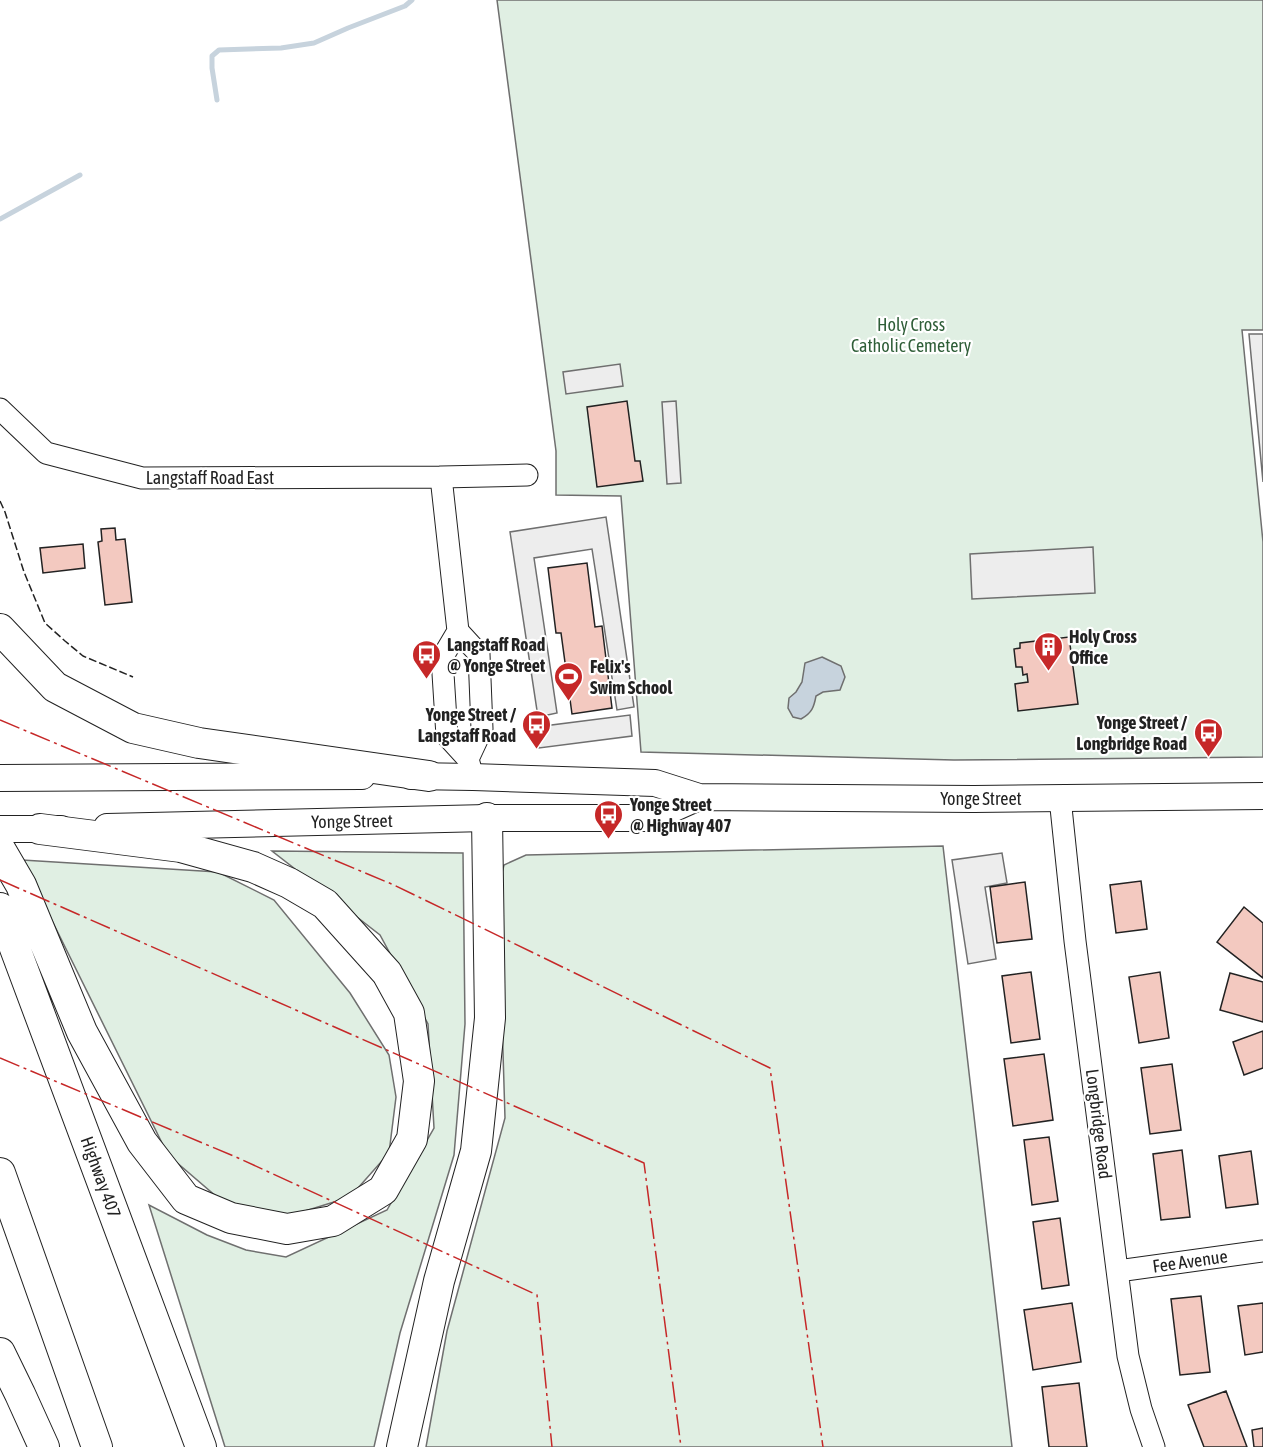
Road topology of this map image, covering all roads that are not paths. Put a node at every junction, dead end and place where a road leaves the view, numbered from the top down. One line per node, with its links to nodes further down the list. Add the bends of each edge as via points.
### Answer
1 (0, 409): 3 (street, Langstaff Road East, via 46,453 142,478)
2 (527, 475): 3 (street, Langstaff Road East)
3 (441, 477): 5 (street)
4 (0, 629): 7 (highway, via 55,687 133,728 199,743)
5 (458, 631): 6 (street, via 479,654 482,729); 6 (street, via 442,658 447,736)
6 (471, 768): 7 (main road, Yonge Street); 10 (main road, Yonge Street, via 655,783); 12 (main road)
7 (429, 776): 8 (main road, Yonge Street)
8 (0, 778)
9 (1263, 796): 11 (main road, Yonge Street)
10 (699, 797): 11 (main road, Yonge Street); 12 (main road, Yonge Street, via 652,818)
11 (1060, 798): 19 (street, Longbridge Road)
12 (487, 818): 14 (main road, Yonge Street); 24 (highway, via 490,1018 476,1151 439,1281)
13 (0, 829): 14 (main road, Yonge Street)
14 (39, 829): 15 (highway, via 181,847 253,867 325,904 387,973 409,1013 419,1080 412,1139 383,1190 333,1221 286,1229 231,1218 186,1199 142,1142 81,1032 21,885)
15 (0, 849)
16 (0, 908): 23 (highway, Highway 407)
17 (0, 1173): 22 (highway)
18 (1263, 1251): 19 (street, Fee Avenue)
19 (1118, 1270): 25 (street, Longbridge Road, via 1128,1356)
20 (0, 1353): 21 (highway)
21 (44, 1447)
22 (97, 1447)
23 (201, 1447)
24 (402, 1447)
25 (1154, 1447)

